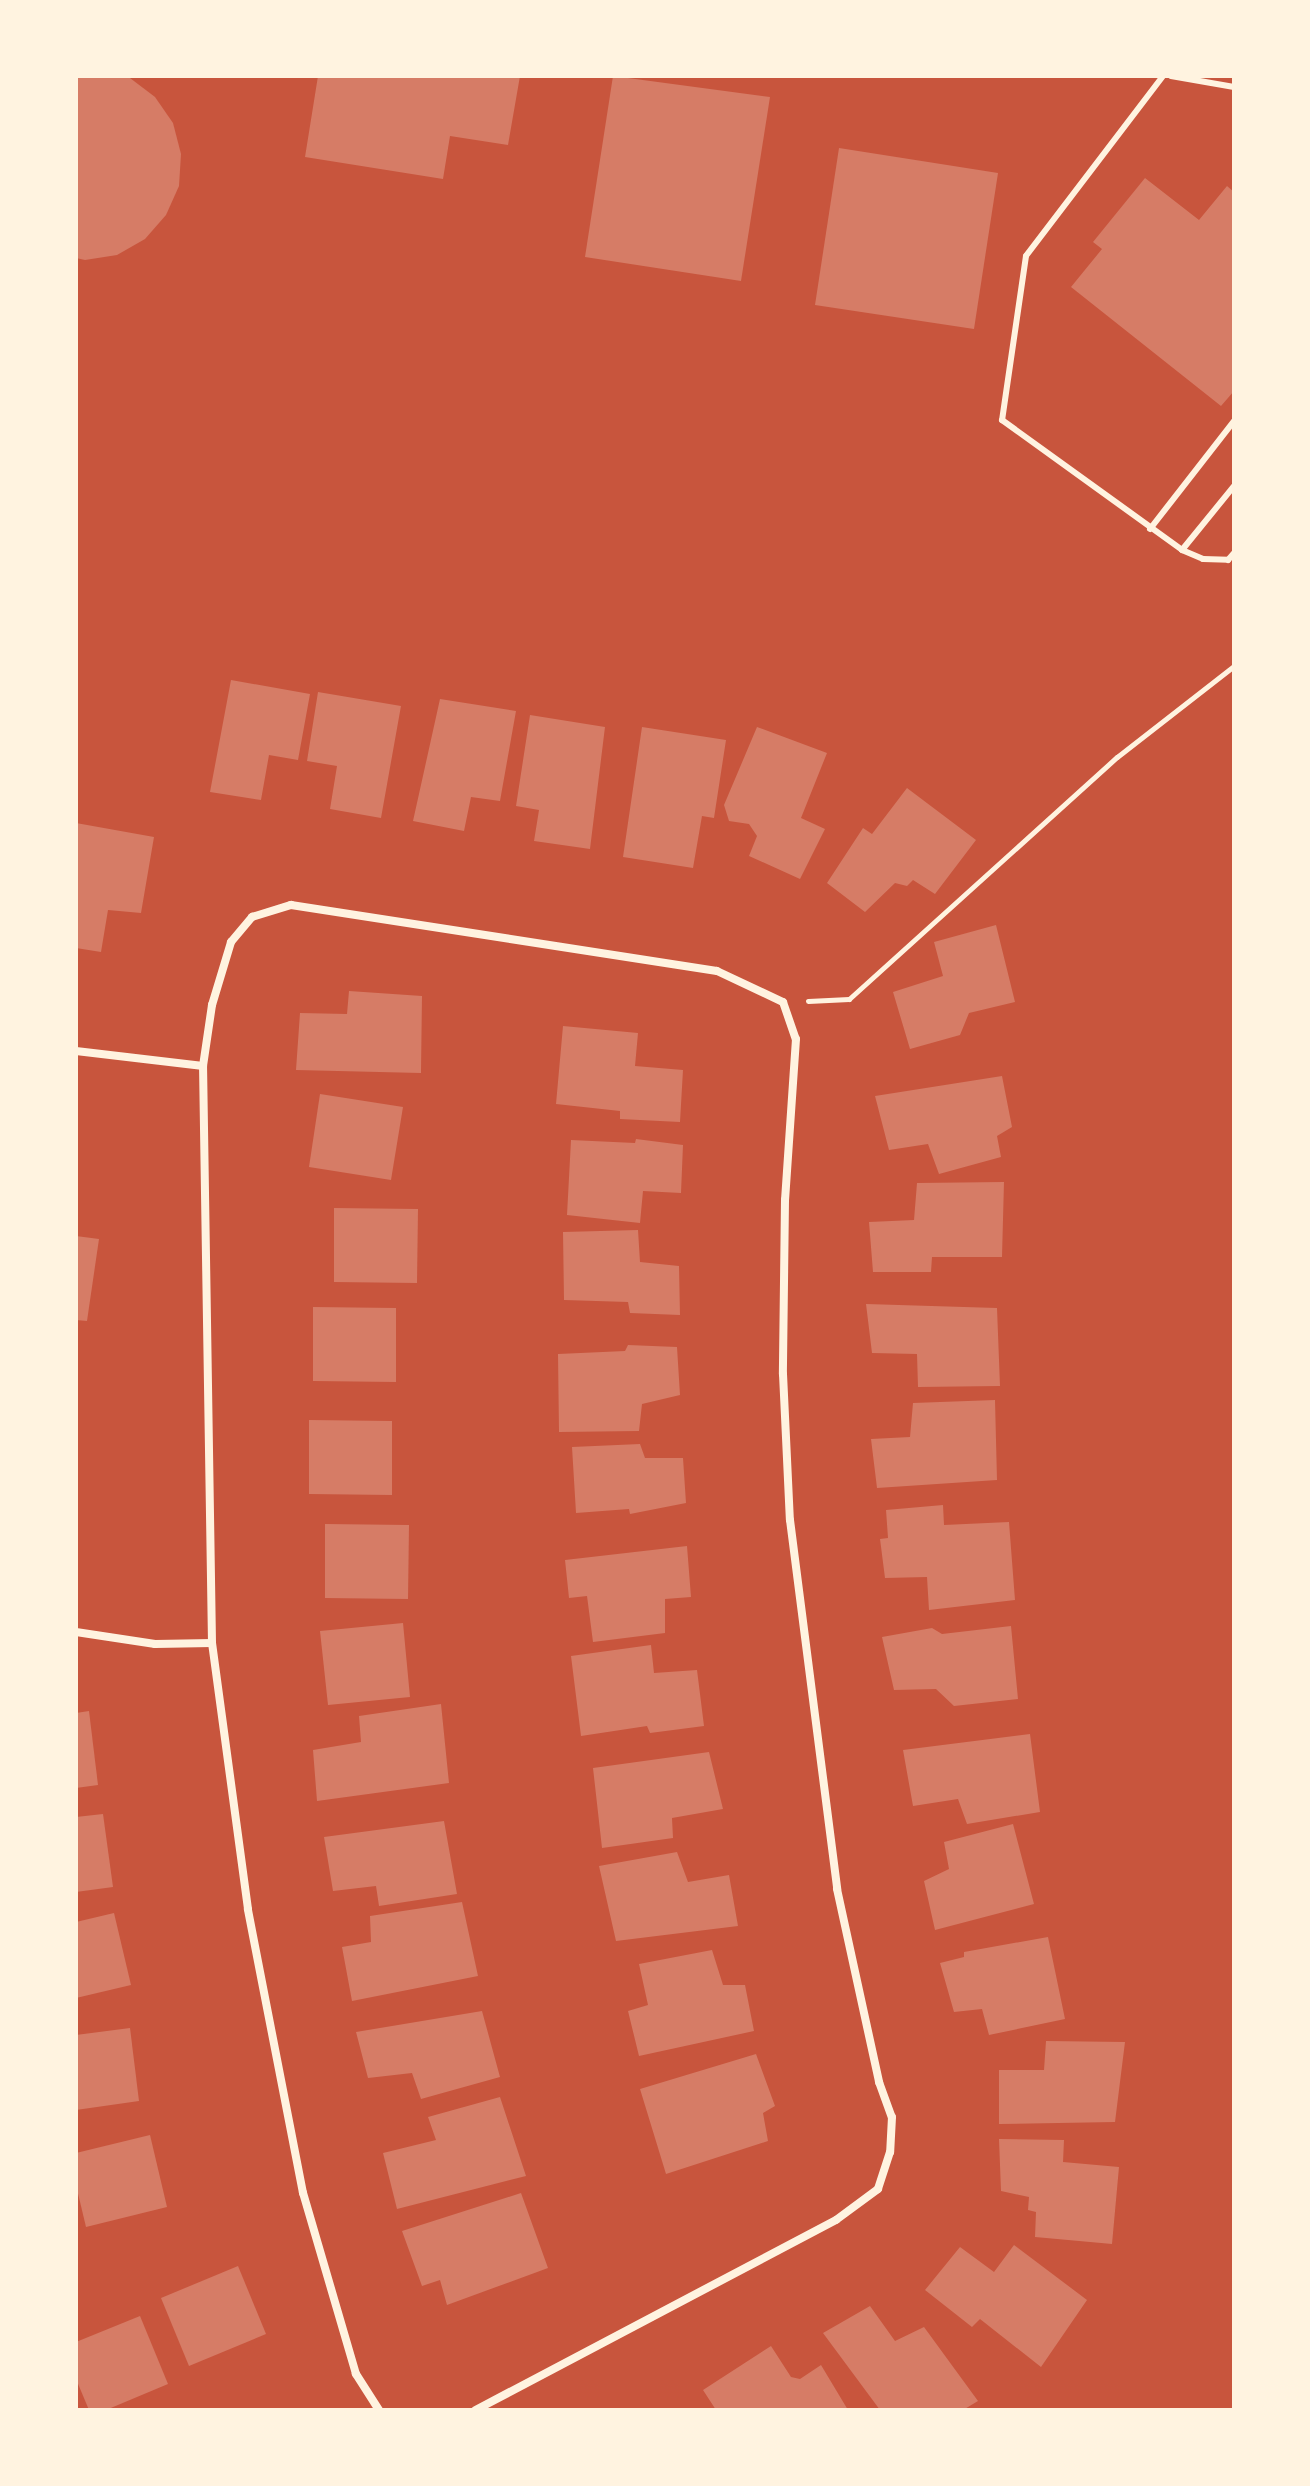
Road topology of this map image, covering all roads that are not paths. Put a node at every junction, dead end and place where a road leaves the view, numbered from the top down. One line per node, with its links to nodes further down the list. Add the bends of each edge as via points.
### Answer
1 (1163, 76): 6 (lane, via 1026,256 1002,420)
2 (1171, 76): 3 (lane)
3 (1234, 87)
4 (1234, 421): 6 (lane)
5 (1234, 486): 7 (lane)
6 (1150, 529): 7 (lane)
7 (1182, 550): 8 (lane, via 1203,559 1228,560)
8 (1234, 553)
9 (76, 1051): 10 (street)
10 (203, 1066): 12 (street); 14 (street, via 212,1005 231,942 252,917 291,905 717,971 783,1002 796,1039 785,1216 790,1520 837,1889 879,2082 892,2117 890,2152 878,2189 836,2220)
11 (76, 1632): 12 (street, via 155,1644)
12 (212, 1643): 13 (street, via 248,1909 303,2193 356,2374)
13 (379, 2410)
14 (475, 2410)

